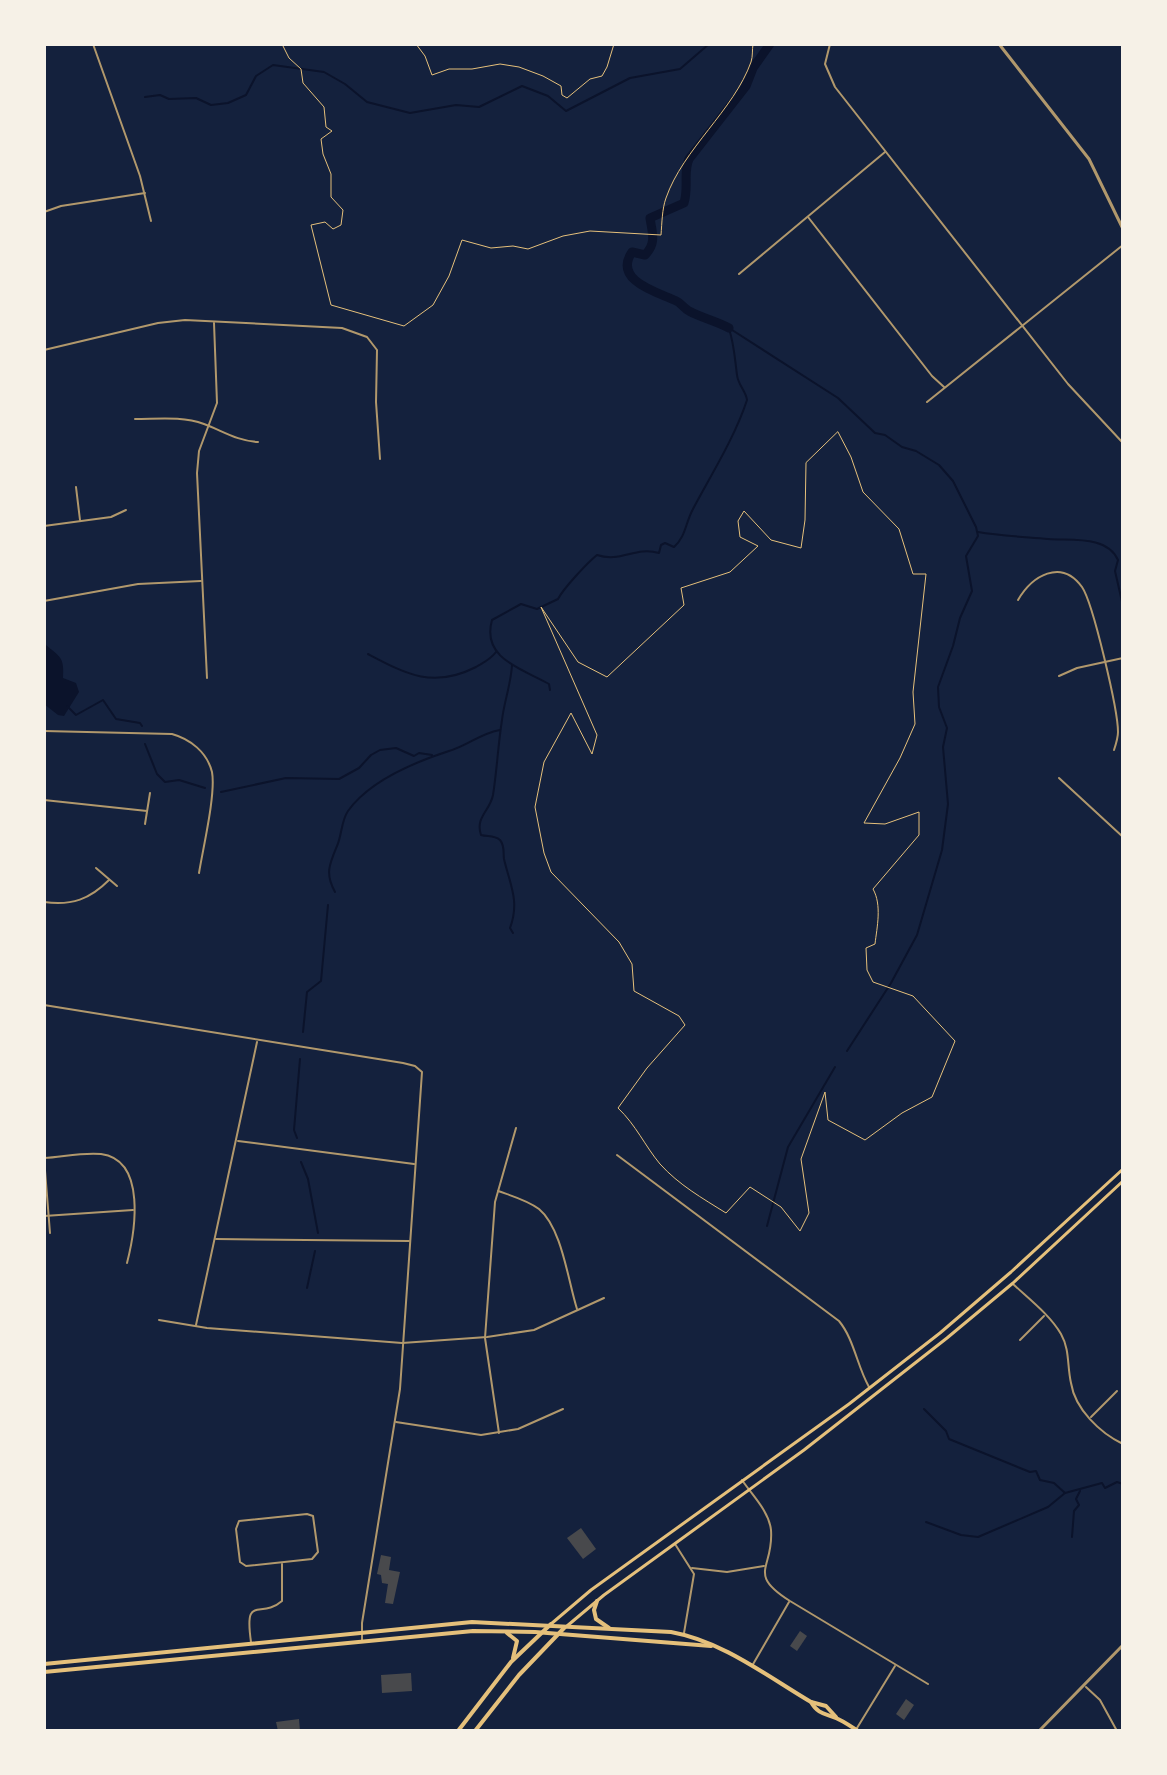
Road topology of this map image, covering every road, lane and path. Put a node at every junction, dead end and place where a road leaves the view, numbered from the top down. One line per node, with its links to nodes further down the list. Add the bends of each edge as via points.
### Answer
1 (93, 44): 9 (street)
2 (282, 44): 5 (path, via 301,69 303,83 324,107 326,127 332,131 321,139 331,197 343,210 341,225 311,225 331,305 404,326 433,305 462,240 491,248 528,249 590,231 661,235 665,199 689,152 742,79 753,59)
3 (416, 44): 4 (path, via 432,75 492,64 519,67 553,80 567,98 602,76)
4 (614, 44)
5 (753, 44)
6 (830, 44): 8 (street, via 825,64 830,79)
7 (999, 44): 13 (street, via 1089,159)
8 (886, 151): 11 (street); 17 (street)
9 (145, 193): 10 (street); 12 (street)
10 (44, 212)
11 (808, 217): 15 (street); 19 (street)
12 (151, 221)
13 (1123, 229)
14 (1123, 245): 17 (street)
15 (739, 274)
16 (214, 321): 18 (street, via 158,323); 22 (street, via 217,403); 25 (street, via 342,328 371,341 378,356)
17 (1022, 324): 19 (street); 24 (street)
18 (44, 350)
19 (945, 387): 20 (street)
20 (927, 402)
21 (135, 419): 22 (street, via 174,418)
22 (208, 426): 23 (street); 30 (street, via 197,473)
23 (258, 442)
24 (1123, 443)
25 (380, 459)
26 (76, 487): 28 (street)
27 (126, 510): 28 (street)
28 (81, 521): 29 (street)
29 (44, 526)
30 (202, 581): 32 (street, via 138,584); 36 (street)
31 (1018, 600): 34 (street, via 1041,575 1059,573 1077,582 1085,591)
32 (44, 601)
33 (1123, 658): 34 (street)
34 (1104, 662): 35 (street); 38 (street, via 1118,727)
35 (1059, 676)
36 (207, 678)
37 (44, 731): 46 (street, via 172,734 198,748 212,780)
38 (1114, 750)
39 (1059, 778): 44 (street)
40 (150, 793): 42 (street)
41 (44, 800): 42 (street)
42 (147, 811): 43 (street)
43 (145, 824)
44 (1123, 837)
45 (96, 868): 47 (street)
46 (199, 873)
47 (109, 880): 48 (street); 49 (street, via 80,901)
48 (117, 886)
49 (44, 902)
50 (866, 948): 50 (path, via 875,944 878,919 873,889 919,835 919,812 885,824 864,823 915,724 913,692 926,574 913,574 899,529 863,492 838,432 806,463 801,548 771,540 744,511 738,521 740,537 758,546 730,572 681,588 684,605 607,677 578,662 541,607 597,735 592,754 571,713 544,762 535,807 551,872 619,942 632,964 634,991 679,1016 685,1025 618,1108 683,1187 726,1213 750,1187 781,1207 800,1231 809,1213 801,1159 825,1092 828,1120 865,1140 932,1097 955,1041 913,996 873,982)
51 (44, 1005): 52 (street)
52 (258, 1040): 54 (street); 57 (street, via 421,1070)
53 (516, 1128): 61 (street)
54 (238, 1141): 57 (street); 65 (street)
55 (617, 1155): 77 (street, via 839,1321)
56 (44, 1158): 60 (street); 62 (street, via 113,1158 130,1177)
57 (416, 1164): 66 (street)
58 (1123, 1169): 77 (main road, via 976,1302)
59 (1123, 1181): 68 (main road)
60 (45, 1184): 63 (street)
61 (498, 1191): 70 (street, via 532,1204 548,1219); 74 (street)
62 (133, 1210): 63 (street); 67 (street, via 135,1231)
63 (46, 1216): 64 (street)
64 (50, 1233)
65 (216, 1239): 66 (street); 73 (street)
66 (410, 1241): 76 (street)
67 (127, 1263)
68 (1013, 1283): 71 (street); 85 (main road)
69 (604, 1298): 70 (street)
70 (578, 1310): 74 (street, via 534,1330)
71 (1045, 1315): 75 (street); 80 (street, via 1060,1332 1072,1390)
72 (159, 1320): 73 (street)
73 (196, 1327): 76 (street)
74 (485, 1338): 76 (street); 82 (street)
75 (1020, 1340)
76 (402, 1343): 81 (street)
77 (870, 1388): 84 (main road)
78 (1117, 1391): 80 (street)
79 (563, 1409): 82 (street)
80 (1090, 1417): 83 (street)
81 (395, 1422): 82 (street, via 470,1434); 96 (street)
82 (499, 1433)
83 (1123, 1444)
84 (742, 1480): 85 (street); 92 (main road)
85 (749, 1490): 86 (main road); 88 (street, via 771,1530)
86 (675, 1544): 89 (street); 90 (main road)
87 (282, 1563): 87 (street, via 317,1554 313,1516 239,1521 240,1562); 101 (street, via 282,1601 251,1613)
88 (765, 1566): 89 (street, via 727,1572); 91 (street, via 769,1586)
89 (692, 1568): 99 (street, via 694,1588)
90 (597, 1601): 93 (main road); 94 (main road, via 596,1619)
91 (790, 1601): 106 (street); 107 (street)
92 (551, 1624): 93 (main road); 96 (main road, via 472,1622); 97 (main road)
93 (567, 1626): 94 (main road); 98 (main road)
94 (615, 1630): 99 (main road)
95 (501, 1631): 97 (main road); 100 (main road); 104 (main road, via 517,1641)
96 (362, 1632): 100 (street); 101 (main road)
97 (542, 1632): 98 (main road); 104 (main road)
98 (557, 1635): 103 (main road); 115 (main road)
99 (684, 1635): 103 (main road)
100 (362, 1642): 108 (main road)
101 (251, 1643): 105 (main road)
102 (1123, 1645): 110 (street)
103 (713, 1646): 107 (main road)
104 (511, 1662): 114 (main road)
105 (44, 1664)
106 (896, 1665): 109 (street); 113 (street)
107 (752, 1666): 111 (main road)
108 (44, 1672)
109 (928, 1684)
110 (1084, 1685): 116 (street); 117 (street, via 1100,1700)
111 (811, 1702): 112 (main road, via 826,1706); 112 (main road, via 816,1711)
112 (836, 1717): 113 (main road)
113 (857, 1730)
114 (458, 1731)
115 (475, 1731)
116 (1039, 1731)
117 (1117, 1731)

